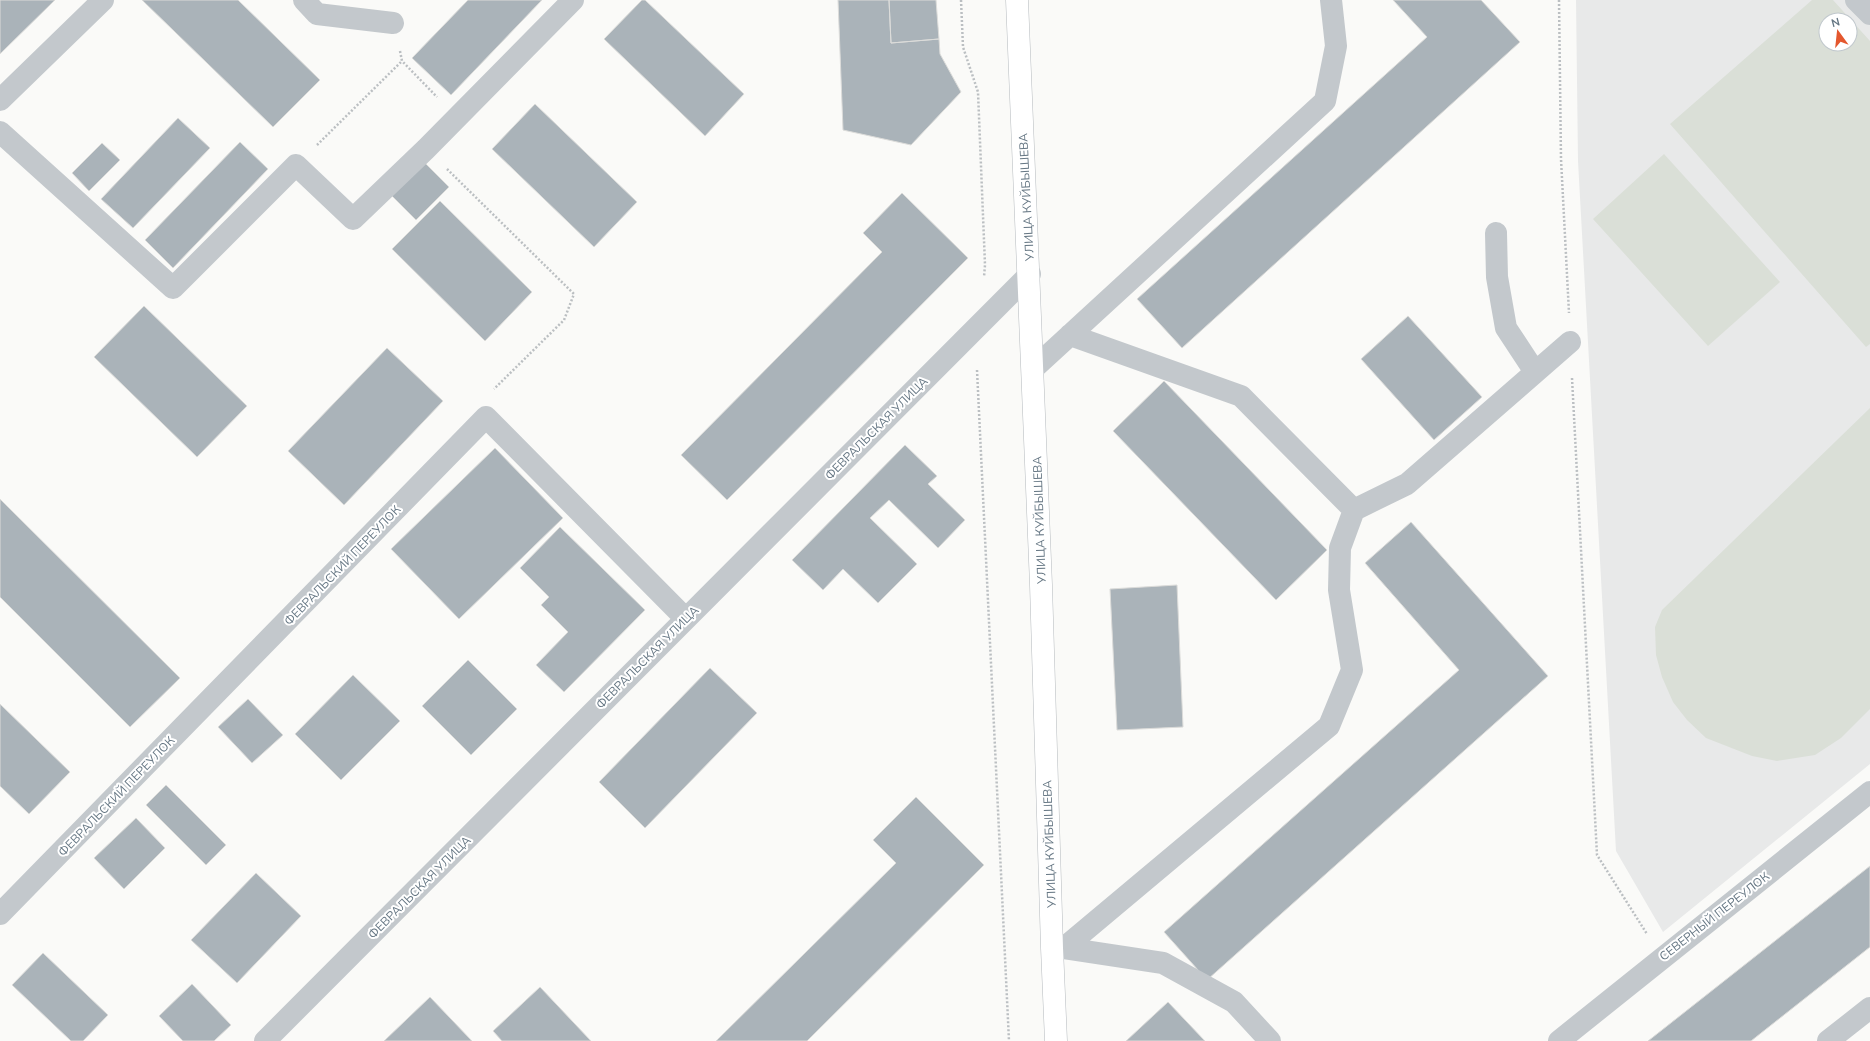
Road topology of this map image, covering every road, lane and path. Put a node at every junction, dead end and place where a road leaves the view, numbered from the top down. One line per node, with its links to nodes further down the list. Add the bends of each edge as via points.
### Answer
1 (103, 0): 12 (street)
2 (304, 0): 10 (street, via 317,14)
3 (573, 0): 13 (street)
4 (961, 0): 19 (path, via 963,47 978,92)
5 (1017, 0): 18 (main road, УЛИЦА КУЙБЫШЕВА)
6 (1332, 0): 20 (street, via 1336,46 1325,101)
7 (1559, 0): 21 (path, via 1561,159)
8 (1856, 0): 9 (street)
9 (1870, 14)
10 (393, 23): 11 (path)
11 (402, 61): 13 (path); 16 (path)
12 (0, 100)
13 (457, 118): 15 (street)
14 (0, 132): 16 (street, via 173,288)
15 (426, 149): 16 (street, via 353,219); 25 (path, via 574,294 564,320 489,394)
16 (296, 165)
17 (1496, 233): 24 (street, via 1497,277 1506,328)
18 (1030, 274): 23 (main road, УЛИЦА КУЙБЫШЕВА); 27 (street, ФЕВРАЛЬСКАЯ УЛИЦА)
19 (984, 280)
20 (1070, 335): 23 (street); 26 (street, via 1241,396)
21 (1570, 342): 24 (street); 31 (path, via 1597,855)
22 (977, 367): 34 (path)
23 (1033, 369): 30 (main road, УЛИЦА КУЙБЫШЕВА)
24 (1535, 372): 26 (street, via 1407,484)
25 (486, 418): 27 (street); 29 (street, ФЕВРАЛЬСКИЙ ПЕРЕУЛОК)
26 (1354, 510): 30 (street, via 1340,548 1339,590 1352,670 1329,726)
27 (686, 618): 33 (street, ФЕВРАЛЬСКАЯ УЛИЦА)
28 (1870, 792): 31 (street, СЕВЕРНЫЙ ПЕРЕУЛОК)
29 (0, 914)
30 (1058, 948): 35 (main road, УЛИЦА КУЙБЫШЕВА); 36 (street, via 1163,963 1234,1002)
31 (1661, 958): 37 (street, СЕВЕРНЫЙ ПЕРЕУЛОК)
32 (1870, 1008): 38 (street)
33 (265, 1041)
34 (1010, 1041)
35 (1056, 1041)
36 (1270, 1041)
37 (1559, 1041)
38 (1828, 1041)

